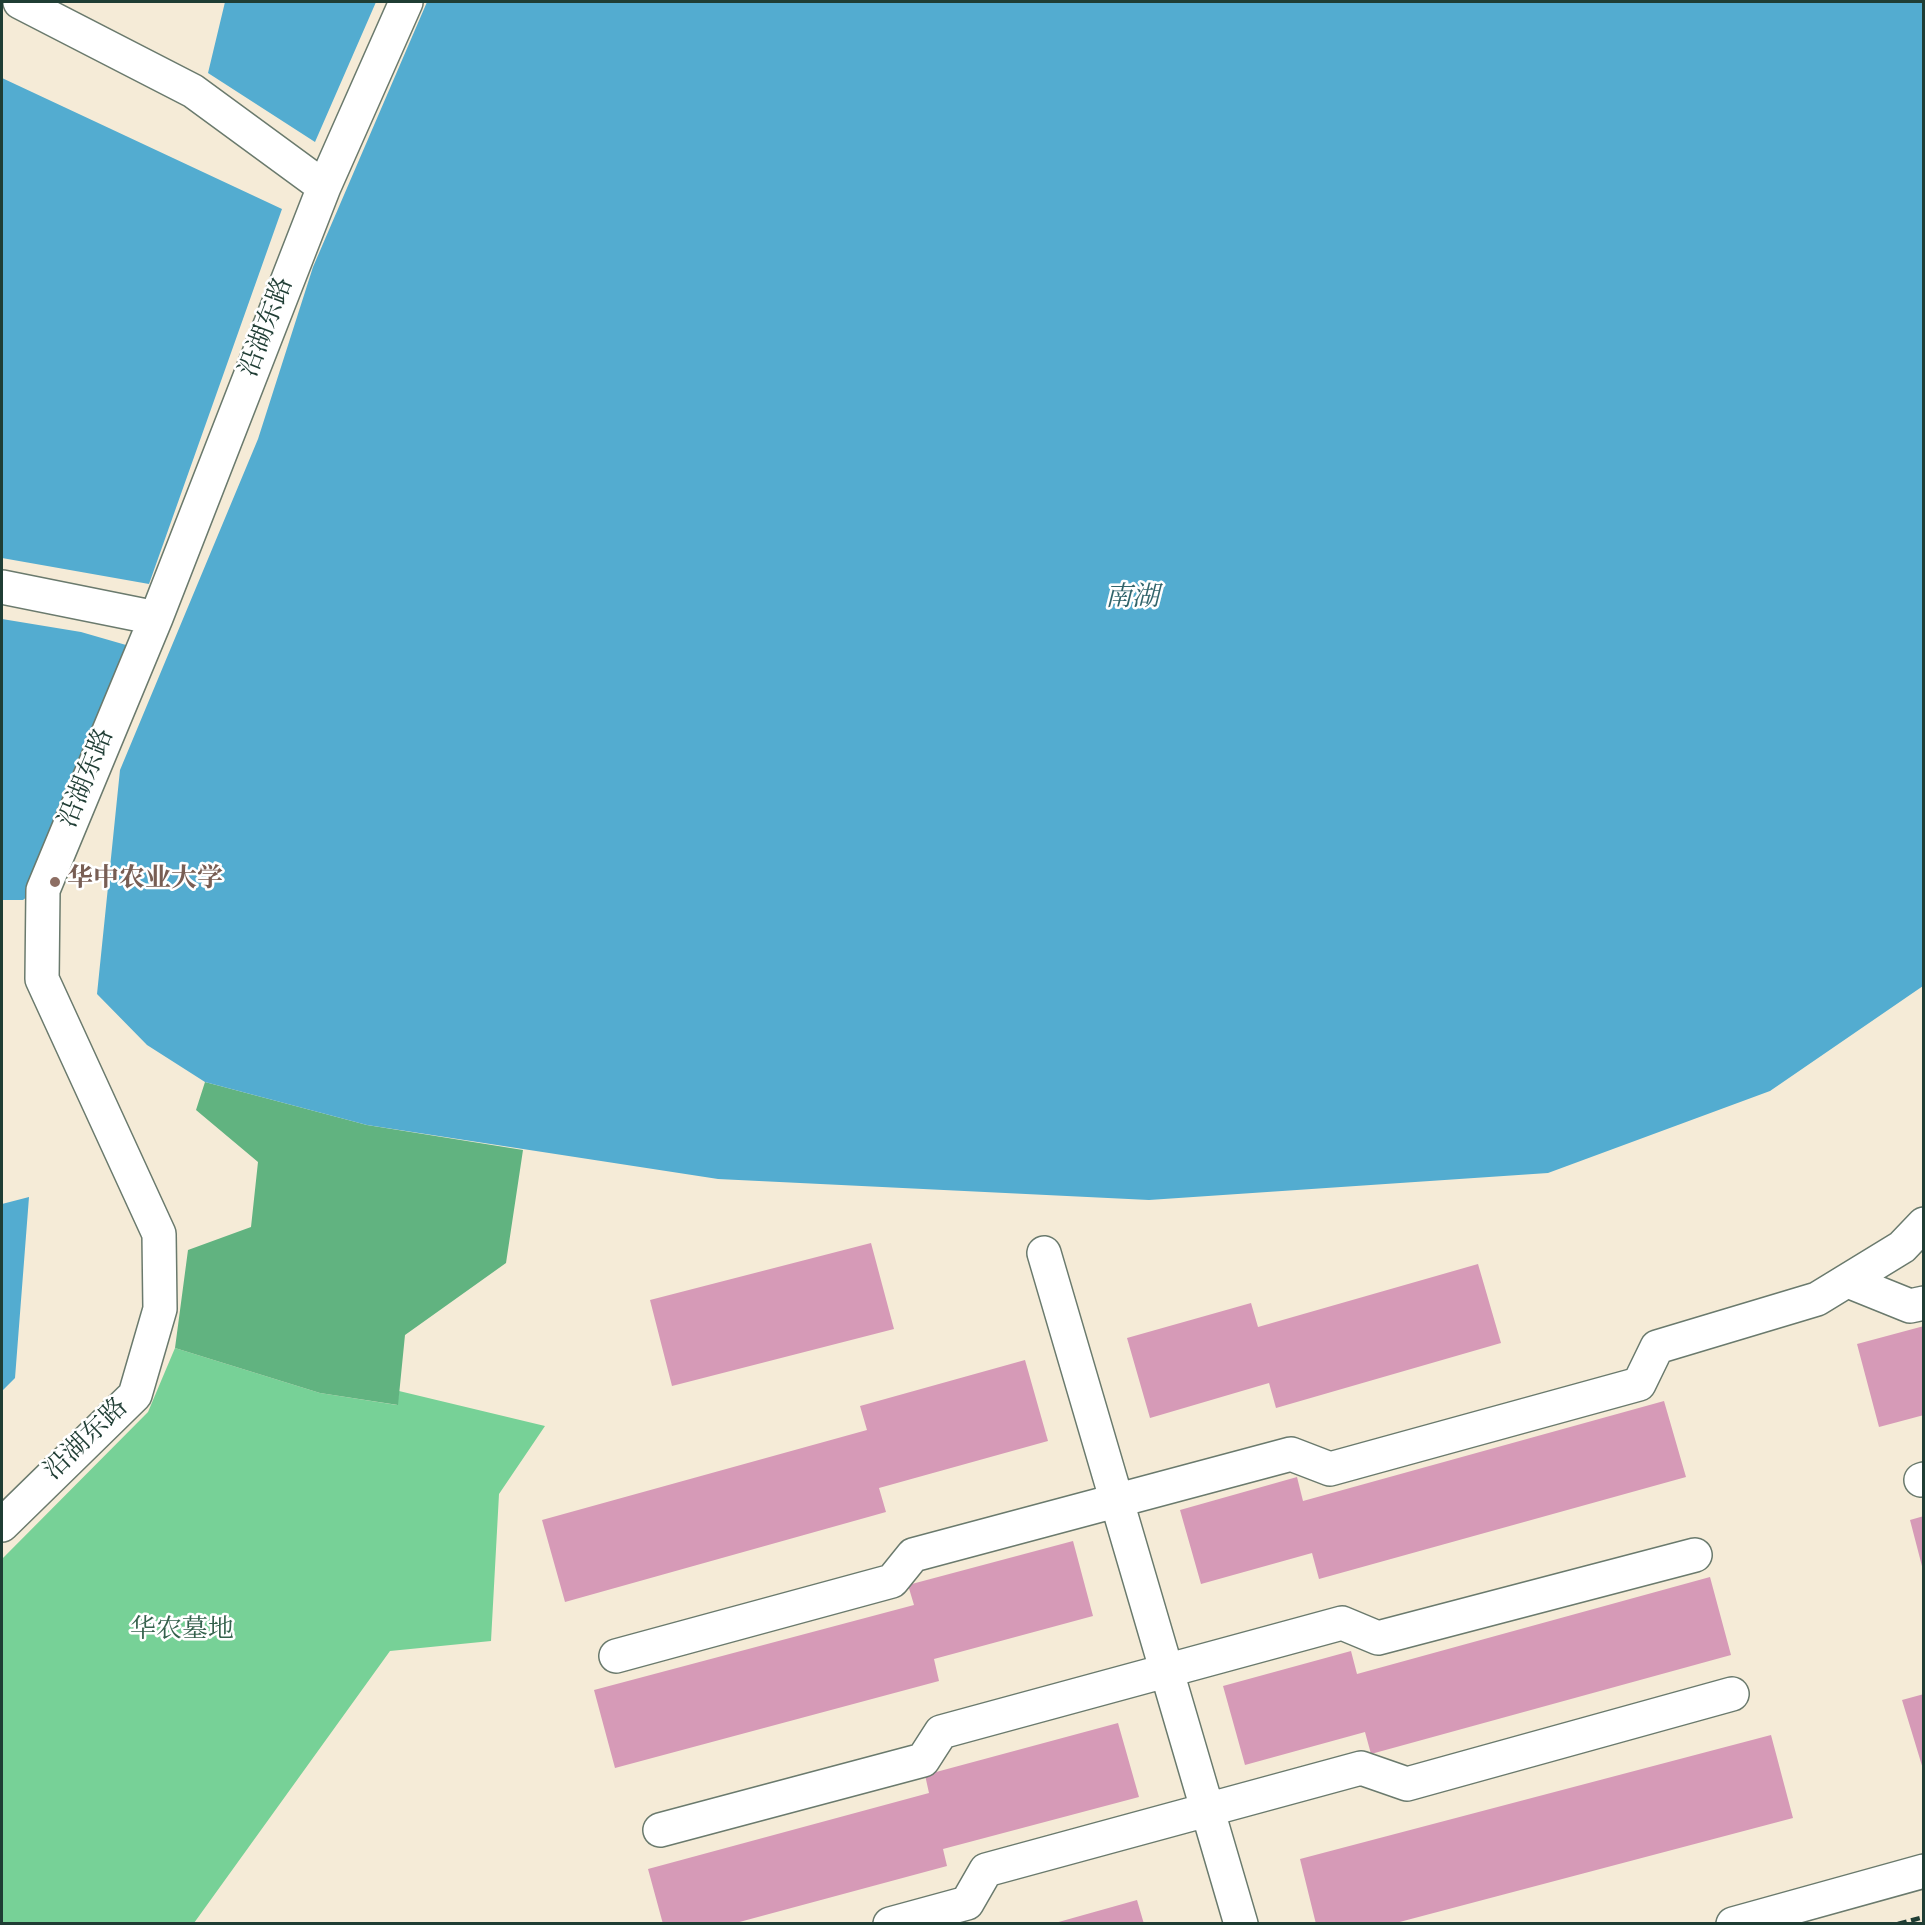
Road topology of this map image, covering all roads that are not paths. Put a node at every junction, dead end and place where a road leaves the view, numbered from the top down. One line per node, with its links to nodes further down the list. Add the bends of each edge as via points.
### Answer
1 (20, 2): 3 (street, via 194,92)
2 (406, 2): 3 (street, 沿湖东路)
3 (324, 187): 5 (street, 沿湖东路)
4 (2, 587): 5 (street)
5 (156, 618): 11 (street, 沿湖东路, via 43,890 42,979 159,1234 160,1309 135,1395)
6 (1923, 1224): 8 (street, via 1902,1247)
7 (1044, 1253): 10 (street)
8 (1848, 1281): 9 (street, via 1910,1306); 10 (street, via 1818,1299 1657,1347 1639,1384 1330,1469 1291,1454)
9 (1923, 1303)
10 (1115, 1501): 13 (street, via 913,1555 892,1581); 14 (street)
11 (2, 1525)
12 (1695, 1556): 14 (street, via 1378,1638 1342,1623)
13 (616, 1656)
14 (1166, 1671): 16 (street); 17 (street, via 941,1732 923,1760)
15 (1732, 1694): 16 (street, via 1407,1784 1361,1768)
16 (1207, 1809): 19 (street, via 986,1870 967,1903); 20 (street)
17 (660, 1830)
18 (1923, 1871): 21 (street)
19 (890, 1923)
20 (1241, 1923)
21 (1733, 1923)

